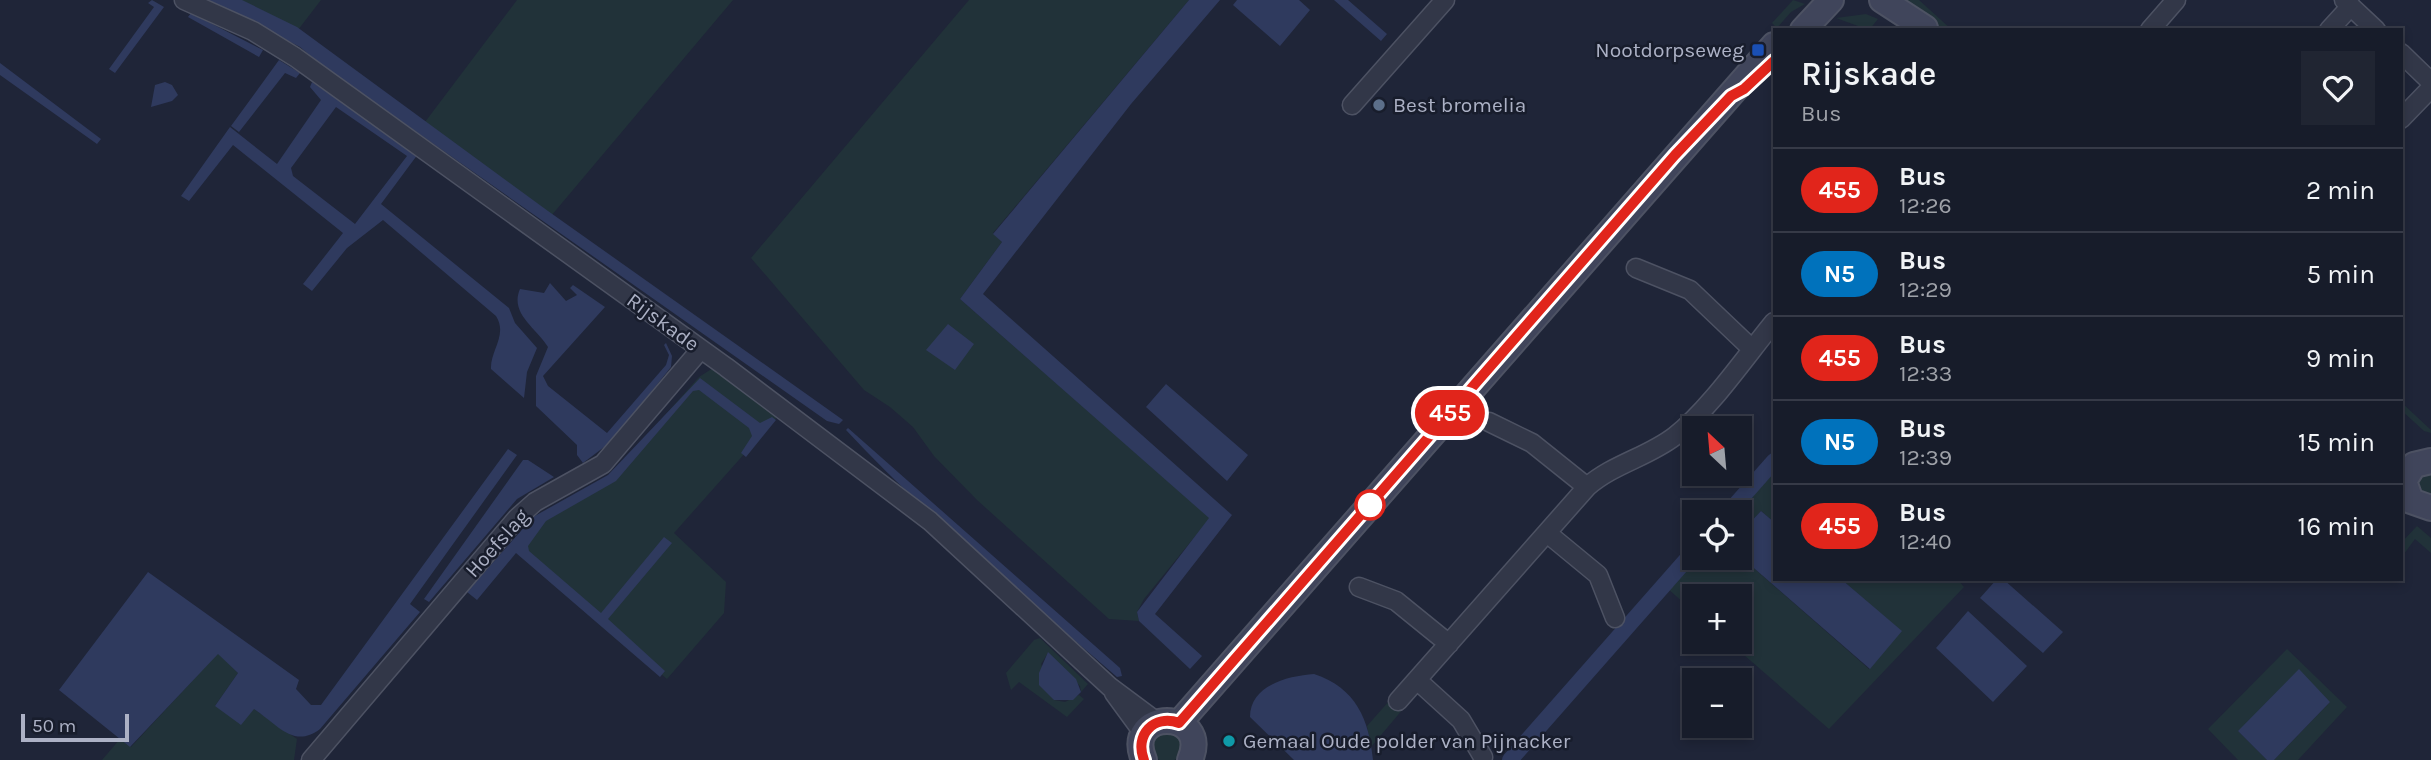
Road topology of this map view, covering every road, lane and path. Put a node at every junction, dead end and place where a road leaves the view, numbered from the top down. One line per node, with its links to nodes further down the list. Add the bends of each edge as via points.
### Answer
1 (184, 0): 26 (street, Rijskade, via 253,31 295,57)
2 (1445, 0): 22 (street)
3 (1815, 0): 9 (main road)
4 (1831, 0): 10 (main road)
5 (1882, 0): 11 (main road)
6 (1901, 0): 12 (main road)
7 (2175, 1): 13 (street)
8 (2347, 3): 14 (street); 15 (street)
9 (1790, 28)
10 (1805, 28)
11 (1924, 28)
12 (1925, 28)
13 (2152, 28)
14 (2330, 28)
15 (2374, 28)
16 (1773, 46): 21 (main road)
17 (2403, 55): 19 (street)
18 (1773, 62): 21 (main road)
19 (2431, 82)
20 (2431, 88): 23 (street)
21 (1731, 96): 38 (main road, via 1259,629)
22 (1352, 105)
23 (2403, 117)
24 (1636, 268): 27 (street, via 1690,290)
25 (1773, 323): 27 (street)
26 (701, 349): 38 (street, Rijskade, via 930,522 1110,687); 40 (street, Hoefslag, via 608,459 535,502 517,518)
27 (1752, 349): 30 (street, via 1682,430 1601,474)
28 (1489, 422): 30 (street, via 1532,443)
29 (2412, 463): 31 (main road, via 2407,496 2417,506)
30 (1587, 487): 32 (street)
31 (2431, 508)
32 (1547, 533): 34 (street, via 1598,575); 35 (street)
33 (1359, 587): 35 (street, via 1396,601)
34 (1615, 618)
35 (1449, 644): 36 (street)
36 (1417, 680): 37 (street); 39 (street, via 1461,720)
37 (1398, 701)
38 (1178, 741): 41 (main road, via 1140,747)
39 (1483, 757)
40 (311, 760)
41 (1144, 760)

